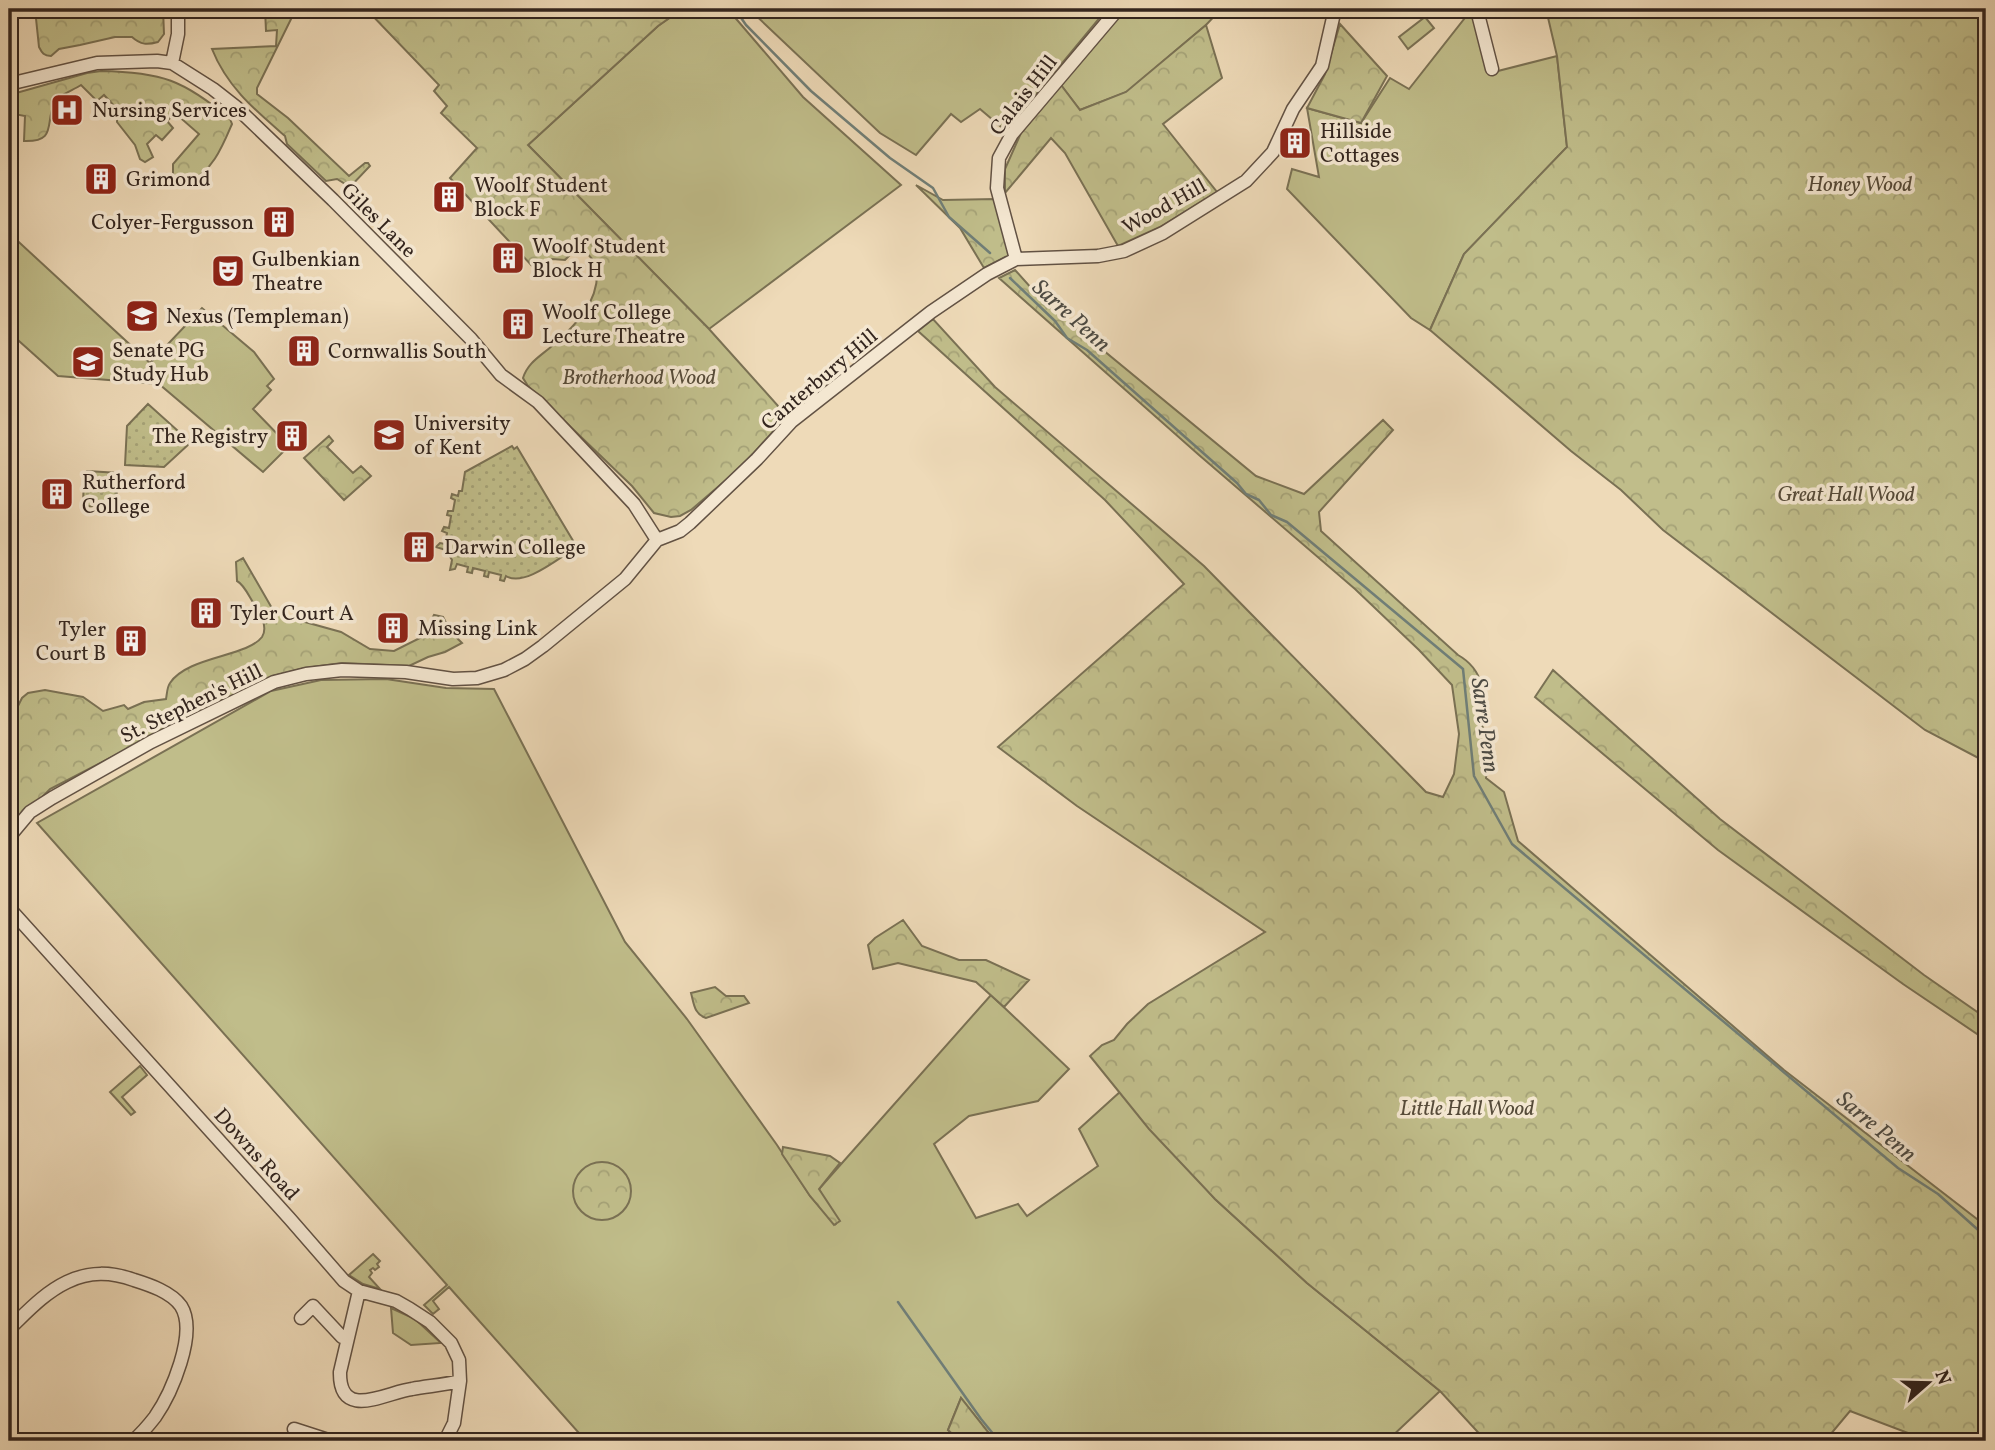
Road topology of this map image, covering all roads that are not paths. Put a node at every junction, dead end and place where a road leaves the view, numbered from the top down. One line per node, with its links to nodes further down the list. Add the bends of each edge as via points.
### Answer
1 (178, 9): 5 (street)
2 (1118, 9): 8 (street, Calais Hill, via 1012,134 999,158 997,188)
3 (1335, 9): 8 (street, Wood Hill, via 1322,66 1293,109 1273,152 1246,181 1163,233 1124,251)
4 (1481, 9): 6 (street, via 1479,18)
5 (172, 63): 7 (street, via 97,63); 9 (street, Giles Lane, via 236,107 333,200 501,374 538,402 592,456 634,504)
6 (1492, 69)
7 (9, 84)
8 (1016, 259): 9 (street, Canterbury Hill, via 931,312 792,421 690,523)
9 (657, 540): 10 (street, St. Stephen's Hill, via 625,579 543,646 504,670 453,679 342,670 274,682 151,742 52,798 30,812)
10 (9, 836)
11 (9, 908): 12 (street, Downs Road, via 341,1279)
12 (359, 1291): 15 (street); 16 (street, Downs Road, via 396,1301 430,1322 456,1352)
13 (301, 1318): 15 (street, via 313,1307)
14 (9, 1329): 19 (street, via 55,1288 94,1273 127,1278 172,1298 183,1309 185,1319 182,1357 162,1406)
15 (348, 1338): 16 (street, via 340,1379 346,1394 359,1402)
16 (460, 1381): 18 (street, Downs Road, via 457,1411)
17 (299, 1429): 20 (street)
18 (447, 1438): 21 (street)
19 (133, 1441)
20 (331, 1441)
21 (462, 1441)

